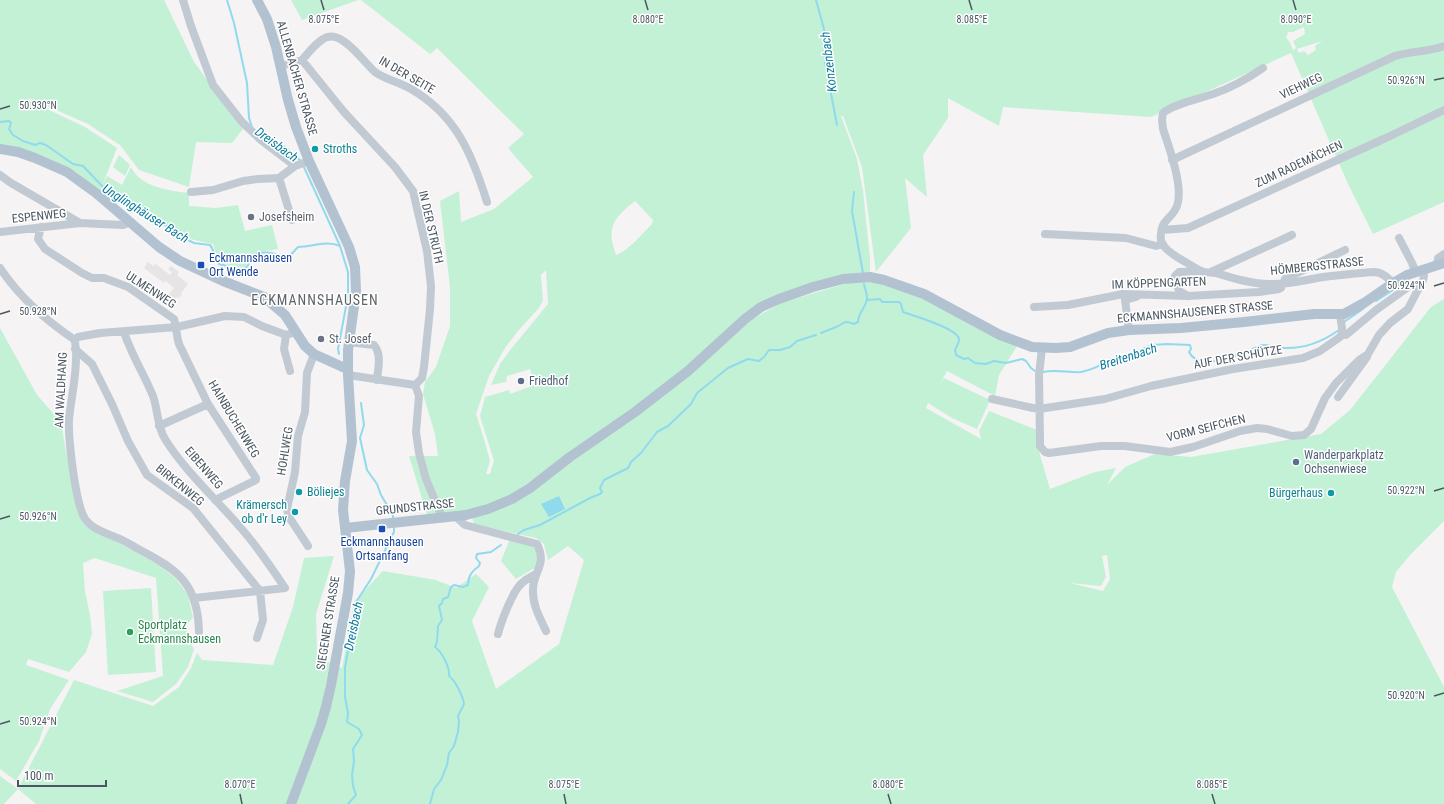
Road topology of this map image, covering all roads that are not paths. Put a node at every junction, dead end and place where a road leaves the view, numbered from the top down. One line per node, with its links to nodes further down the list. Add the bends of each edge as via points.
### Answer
1 (183, 0): 10 (street, via 213,85 242,122 261,140)
2 (257, 0): 5 (main road, ALLENBACHER STRASSE, via 267,19)
3 (1444, 46): 9 (street, VIEHWEG, via 1395,56)
4 (302, 60): 5 (street); 14 (street, IN DER SEITE, via 324,38 337,37 346,42 376,73 410,88 428,100 460,136 478,171); 53 (street, IN DER STRUTH, via 413,191 427,252 431,286 424,367 422,378)
5 (281, 66): 10 (main road, ALLENBACHER STRASSE)
6 (1263, 68): 9 (street, via 1246,80 1215,94 1173,107 1163,113 1162,120)
7 (1444, 110): 19 (street, ZUM RADEMÄCHEN, via 1192,226)
8 (0, 149): 16 (main road, via 18,152 67,172)
9 (1172, 160): 19 (street, via 1180,196 1174,213 1164,223)
10 (302, 164): 12 (street); 45 (main road, ALLENBACHER STRASSE, via 350,247 356,267 356,291)
11 (0, 175): 17 (street)
12 (279, 178): 13 (street, via 243,181 213,190); 15 (street)
13 (191, 192)
14 (487, 202)
15 (292, 220)
16 (131, 222): 17 (street, ESPENWEG, via 123,225); 43 (main road, via 159,247 180,261 264,297 285,315)
17 (80, 223): 18 (street, ESPENWEG)
18 (41, 227): 20 (street, ESPENWEG); 40 (street, ULMENWEG, via 38,239 54,256 92,278 104,278 128,287 174,319)
19 (1162, 230): 24 (street)
20 (0, 232)
21 (1045, 234): 24 (street, via 1126,238 1156,246)
22 (1292, 235): 31 (street)
23 (1399, 238): 29 (street, via 1412,263)
24 (1163, 244): 30 (street, HÖMBERGSTRASSE, via 1179,258)
25 (1345, 250): 34 (street, via 1286,279)
26 (1444, 254): 27 (street, via 1438,258)
27 (1441, 264): 29 (main road, ECKMANNSHAUSENER STRASSE)
28 (0, 268): 46 (street, BIRKENWEG, via 23,299)
29 (1419, 270): 33 (main road, ECKMANNSHAUSENER STRASSE); 35 (street, VORM SEIFCHEN, via 1424,276)
30 (1202, 271): 31 (street, HÖMBERGSTRASSE); 37 (street, via 1177,274 1179,291)
31 (1212, 272): 34 (street, HÖMBERGSTRASSE, via 1253,283)
32 (855, 277): 47 (main road, ECKMANNSHAUSENER STRASSE, via 884,280 924,294 1000,335 1032,347); 60 (main road, GRUNDSTRASSE, via 813,287 761,307 688,371 530,488 488,509)
33 (1393, 283): 34 (street, HÖMBERGSTRASSE, via 1388,277 1374,272); 39 (main road, ECKMANNSHAUSENER STRASSE, via 1359,306)
34 (1283, 284): 37 (street, IM KÖPPENGARTEN, via 1281,288 1259,292)
35 (1420, 284): 44 (street, AUF DER SCHÜTZE, via 1411,285 1346,335); 49 (street, VORM SEIFCHEN, via 1408,309 1383,330)
36 (1139, 295): 37 (street, IM KÖPPENGARTEN); 38 (street, IM KÖPPENGARTEN, via 1123,294 1068,305); 41 (street, via 1125,300)
37 (1188, 296)
38 (1034, 307)
39 (1340, 315): 41 (main road, ECKMANNSHAUSENER STRASSE, via 1314,314 1181,328); 44 (street)
40 (177, 327): 42 (street, AM WALDHANG); 43 (street, AM WALDHANG, via 225,316 244,317 262,326); 56 (street, HAINBUCHENWEG, via 179,344)
41 (1129, 330): 47 (main road, ECKMANNSHAUSENER STRASSE, via 1070,347)
42 (124, 332): 46 (street, AM WALDHANG, via 78,336); 58 (street, EIBENWEG, via 152,395)
43 (291, 333): 48 (main road); 50 (street, via 284,349)
44 (1342, 334): 57 (street, AUF DER SCHÜTZE, via 1320,351 1303,358 1233,369 1151,386 1105,399)
45 (348, 342): 51 (main road, ALLENBACHER STRASSE); 52 (street, via 374,346 377,349)
46 (75, 345): 65 (street, BIRKENWEG, via 92,364 147,475 193,508); 66 (street, AM WALDHANG, via 69,420 73,466 83,514 87,522 99,530 160,560 176,572 185,581)
47 (1042, 348): 57 (street, via 1039,375)
48 (314, 354): 51 (main road); 63 (street, HOHLWEG, via 307,373 305,412 298,436 287,509 289,517)
49 (1368, 354): 54 (street); 57 (street, VORM SEIFCHEN, via 1336,383 1325,398 1311,428 1299,436 1257,428 1170,452 1125,446 1101,446 1049,453 1040,446)
50 (290, 371)
51 (347, 372): 52 (street); 62 (main road, SIEGENER STRASSE, via 352,441 343,510)
52 (377, 380): 53 (street)
53 (415, 385): 61 (street, via 419,396 416,432 419,453 426,479)
54 (1338, 397)
55 (992, 399): 57 (street, AUF DER SCHÜTZE)
56 (208, 404): 58 (street); 59 (street, HAINBUCHENWEG, via 256,478)
57 (1040, 409)
58 (159, 426): 59 (street, EIBENWEG, via 165,440 180,460)
59 (215, 500): 65 (street, EIBENWEG, via 241,527 285,588)
60 (455, 516): 61 (main road, GRUNDSTRASSE); 64 (street, via 465,526 536,544 541,554)
61 (442, 517): 62 (main road, GRUNDSTRASSE)
62 (345, 528): 71 (main road, SIEGENER STRASSE, via 350,571 332,678 321,724)
63 (308, 546)
64 (536, 574): 67 (street, via 533,584 534,602); 69 (street, via 517,588)
65 (260, 591): 66 (street, EIBENWEG); 70 (street, via 263,620)
66 (194, 598): 68 (street, AM WALDHANG)
67 (546, 631)
68 (199, 632)
69 (498, 634)
70 (257, 638)
71 (291, 804)

